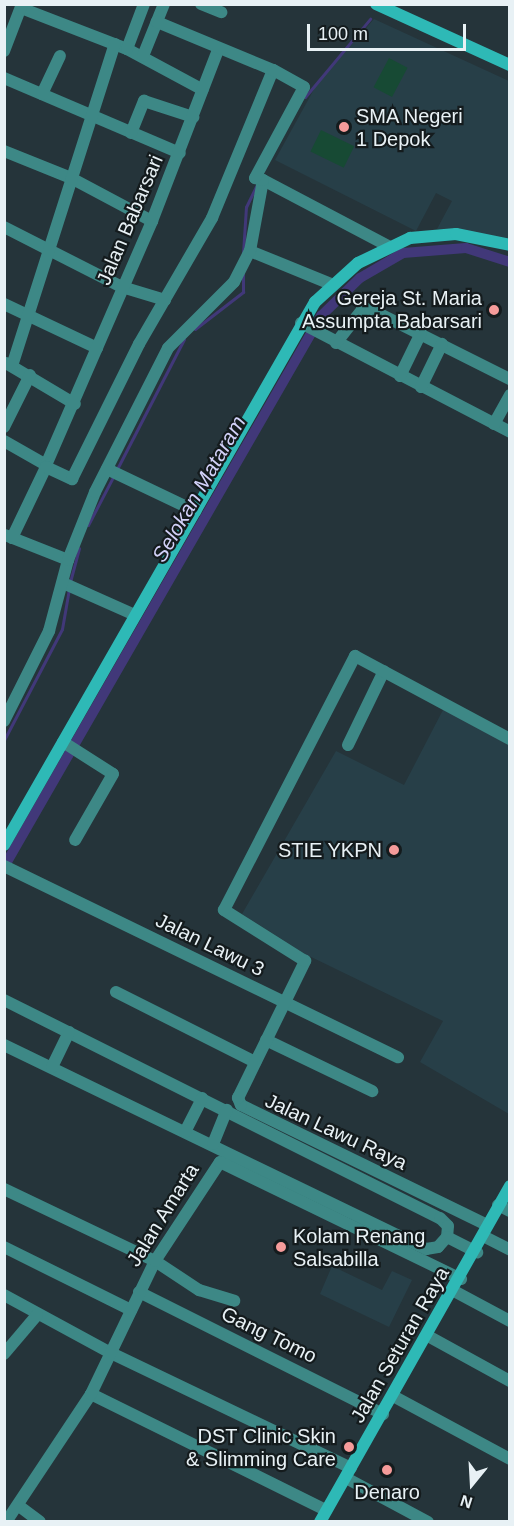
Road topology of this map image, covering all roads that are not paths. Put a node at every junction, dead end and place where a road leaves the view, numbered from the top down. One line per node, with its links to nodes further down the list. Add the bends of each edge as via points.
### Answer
1 (144, 4): 9 (street)
2 (164, 4): 7 (street)
3 (201, 4): 6 (street)
4 (21, 6): 8 (street); 11 (street)
5 (381, 7): 14 (street)
6 (220, 12)
7 (157, 22): 10 (street); 13 (street)
8 (115, 44): 9 (street); 20 (street)
9 (127, 49): 13 (street)
10 (218, 50): 15 (street); 17 (street, Jalan Babarsari)
11 (4, 51)
12 (60, 56): 18 (street)
13 (144, 57): 17 (street)
14 (510, 65)
15 (273, 70): 25 (street, via 304,87 265,155 255,178); 34 (street, via 212,218)
16 (4, 78): 18 (street)
17 (203, 90): 19 (street, Jalan Babarsari)
18 (42, 94): 20 (street)
19 (193, 117): 21 (street, via 144,101); 23 (street, Jalan Babarsari)
20 (93, 118): 21 (street); 24 (street)
21 (131, 133): 23 (street)
22 (4, 151): 24 (street)
23 (180, 153): 26 (street, Jalan Babarsari)
24 (71, 178): 26 (street); 30 (street)
25 (263, 180): 29 (street); 31 (street)
26 (152, 221): 33 (street, Jalan Babarsari)
27 (4, 227): 30 (street)
28 (510, 245): 29 (street, via 445,234)
29 (388, 246): 32 (street)
30 (48, 250): 33 (street); 36 (street)
31 (250, 251): 32 (street); 53 (street, via 234,282 170,345)
32 (331, 284): 37 (street)
33 (122, 287): 34 (street); 41 (street, Jalan Babarsari)
34 (165, 300): 55 (street, via 72,479 46,466)
35 (4, 304): 36 (street)
36 (28, 313): 41 (street); 42 (street)
37 (303, 324): 39 (street); 54 (street)
38 (421, 333): 39 (street, via 364,309); 40 (street); 44 (street)
39 (332, 340): 44 (street)
40 (442, 344): 45 (street); 46 (street)
41 (97, 348): 48 (street, Jalan Babarsari)
42 (8, 364): 43 (street)
43 (30, 375): 48 (street); 50 (street)
44 (400, 376): 46 (street)
45 (510, 379)
46 (422, 387): 49 (street)
47 (510, 395): 49 (street)
48 (75, 404): 52 (street, Jalan Babarsari, via 46,465)
49 (494, 424): 51 (street)
50 (4, 427)
51 (510, 432)
52 (6, 445)
53 (113, 471): 54 (street); 56 (street)
54 (195, 511): 58 (street)
55 (8, 536): 56 (street)
56 (68, 560): 57 (street)
57 (65, 584): 58 (street); 60 (street, via 49,630)
58 (135, 615): 62 (street)
59 (384, 671): 61 (street); 63 (street); 69 (street, Jalan Lawu Raya, via 355,656 224,910 302,957 304,964)
60 (4, 721)
61 (510, 739)
62 (66, 744): 64 (street, via 113,774 113,782); 65 (street)
63 (348, 745)
64 (75, 840)
65 (4, 845)
66 (9, 869): 69 (street, Jalan Lawu 3)
67 (116, 992): 74 (street)
68 (4, 1000): 70 (street)
69 (285, 1002): 71 (street, Jalan Lawu Raya); 73 (street, Jalan Lawu 3)
70 (69, 1032): 75 (street); 77 (street)
71 (266, 1040): 74 (street, Jalan Lawu Raya); 76 (street)
72 (4, 1045): 75 (street)
73 (398, 1057)
74 (255, 1062): 84 (street, Jalan Lawu Raya, via 238,1098 246,1111)
75 (52, 1067): 79 (street)
76 (372, 1091)
77 (202, 1098): 78 (street); 79 (street)
78 (227, 1110): 80 (street); 85 (street, via 440,1218 448,1226)
79 (185, 1132): 80 (street)
80 (213, 1144): 85 (street, via 426,1249 438,1247)
81 (510, 1186): 83 (street, Jalan Seturan Raya)
82 (4, 1189): 89 (street)
83 (504, 1208): 84 (street, Jalan Seturan Raya)
84 (486, 1231): 87 (street); 88 (street, Jalan Seturan Raya)
85 (447, 1237): 88 (street)
86 (4, 1247): 95 (street)
87 (510, 1250)
88 (477, 1251): 90 (street, Jalan Seturan Raya)
89 (155, 1261): 90 (street, Jalan Amarta, via 207,1179 220,1162 229,1162); 92 (street, Jalan Amarta); 94 (street, via 170,1275)
90 (461, 1280): 91 (street, Jalan Seturan Raya)
91 (454, 1291): 97 (street); 98 (street, Jalan Seturan Raya)
92 (139, 1292): 95 (street, Jalan Amarta); 104 (street, Gang Tomo)
93 (4, 1295): 96 (street)
94 (234, 1301)
95 (131, 1310): 99 (street, Jalan Amarta)
96 (37, 1315): 99 (street); 100 (street)
97 (510, 1321)
98 (428, 1336): 101 (street); 103 (street, Jalan Seturan Raya)
99 (111, 1353): 102 (street, Jalan Amarta); 106 (street)
100 (4, 1354)
101 (510, 1381)
102 (92, 1394): 107 (street, Jalan Amarta); 108 (street)
103 (393, 1396): 104 (street, Jalan Seturan Raya); 105 (street)
104 (382, 1414): 106 (street, Jalan Seturan Raya)
105 (510, 1459)
106 (348, 1473): 108 (street, Jalan Seturan Raya); 111 (street)
107 (19, 1506): 109 (street, Jalan Amarta); 110 (street)
108 (323, 1516)
109 (6, 1521)
110 (40, 1521)
111 (428, 1521)

